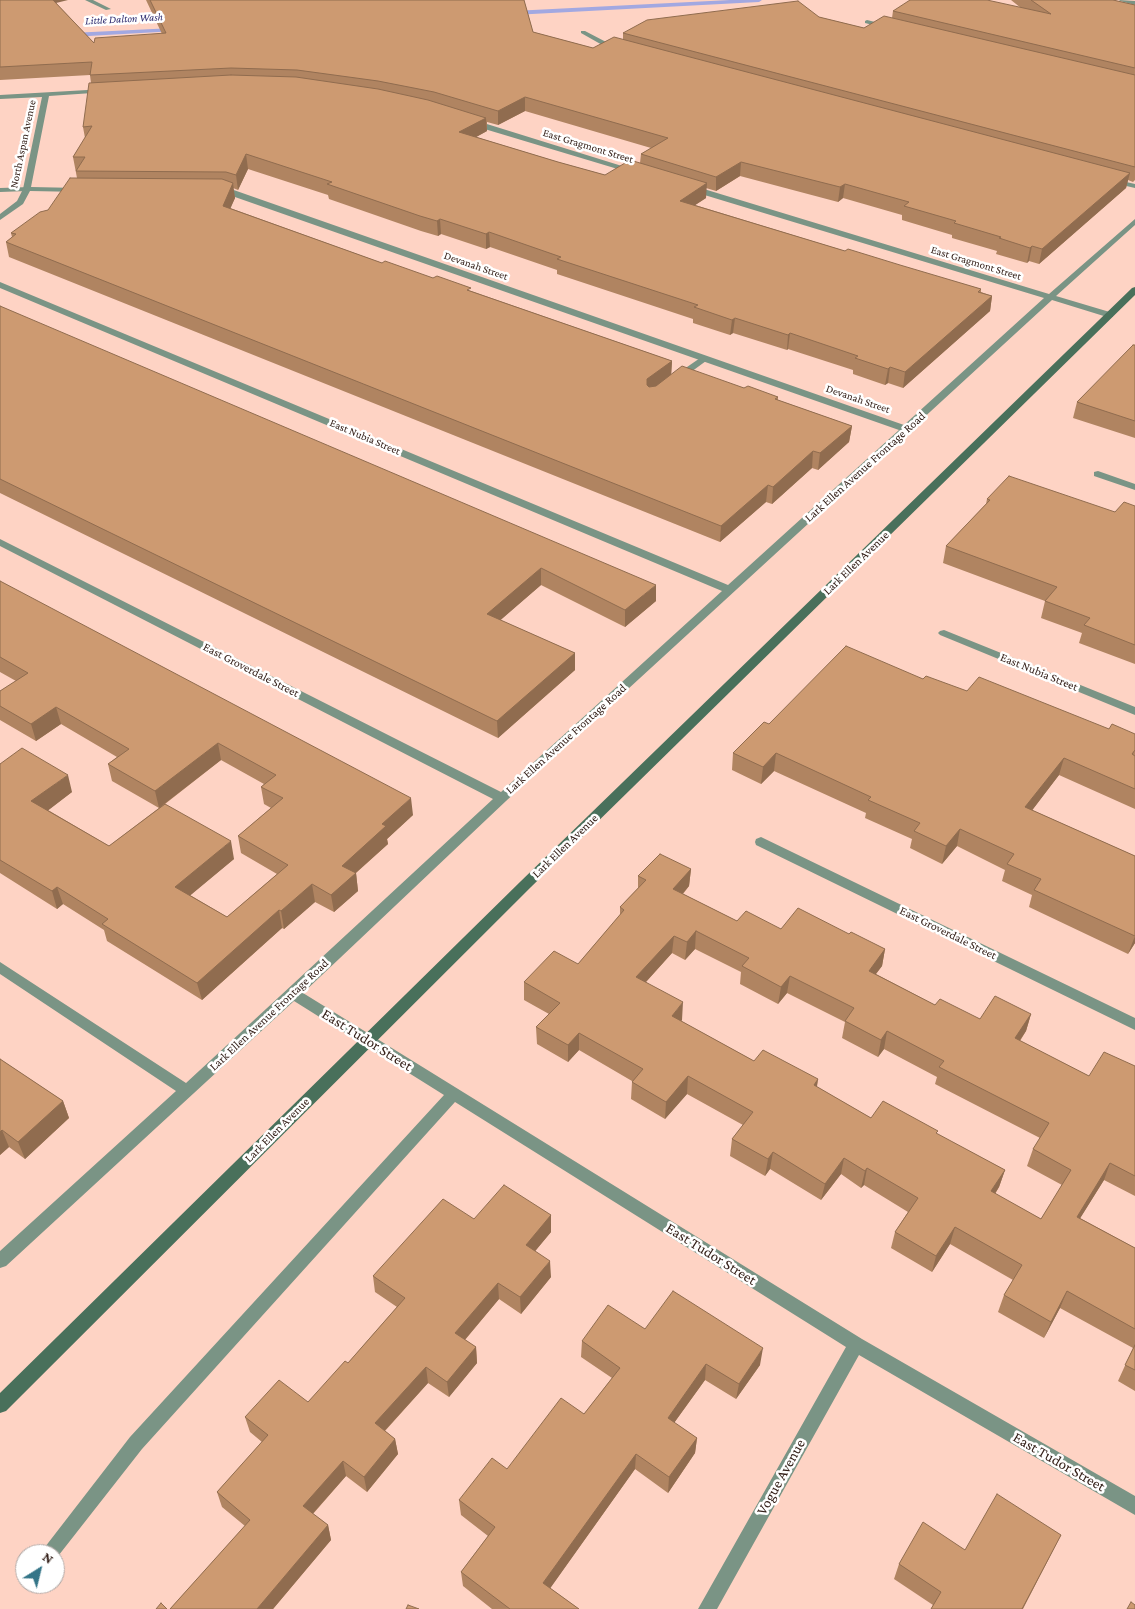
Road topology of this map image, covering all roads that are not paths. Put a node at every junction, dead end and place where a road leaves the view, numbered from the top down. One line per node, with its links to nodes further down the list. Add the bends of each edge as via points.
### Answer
1 (88, 0): 4 (street)
2 (1122, 0): 3 (street)
3 (1135, 3)
4 (108, 9)
5 (867, 22): 6 (street)
6 (896, 29)
7 (583, 32): 8 (street)
8 (625, 50)
9 (115, 90): 10 (street)
10 (46, 94): 11 (street); 17 (street, North Aspan Avenue)
11 (0, 97)
12 (460, 118): 13 (street, East Gragmont Street)
13 (640, 173)
14 (1106, 178): 16 (street)
15 (678, 185): 25 (street, East Gragmont Street)
16 (1135, 186)
17 (27, 189): 18 (street); 19 (street); 21 (street, North Aspan Avenue, via 20,202)
18 (0, 190)
19 (86, 190)
20 (205, 190): 27 (street, Devanah Street, via 225,190)
21 (0, 218)
22 (1135, 221): 25 (street, Lark Ellen Avenue Frontage Road)
23 (0, 285): 33 (street, East Nubia Street)
24 (1135, 290): 26 (street, Lark Ellen Avenue)
25 (1050, 297): 26 (street, East Gragmont Street); 29 (street, Lark Ellen Avenue Frontage Road)
26 (1110, 315): 41 (street, Lark Ellen Avenue)
27 (703, 358): 28 (street); 29 (street, Devanah Street)
28 (666, 387)
29 (906, 429): 33 (street, Lark Ellen Avenue Frontage Road)
30 (1098, 474): 31 (street)
31 (1135, 487)
32 (0, 542): 36 (street, East Groverdale Street)
33 (730, 590): 36 (street, Lark Ellen Avenue Frontage Road)
34 (944, 633): 35 (street, East Nubia Street)
35 (1135, 711)
36 (502, 798): 39 (street, Lark Ellen Avenue Frontage Road)
37 (762, 842): 40 (street, East Groverdale Street)
38 (0, 967): 42 (street)
39 (293, 994): 41 (street, East Tudor Street); 42 (street, Lark Ellen Avenue Frontage Road)
40 (1135, 1024)
41 (367, 1041): 43 (street, East Tudor Street); 46 (street, Lark Ellen Avenue)
42 (186, 1091): 44 (street, Lark Ellen Avenue Frontage Road)
43 (454, 1094): 45 (street, East Tudor Street); 48 (street, via 136,1443)
44 (0, 1261)
45 (856, 1344): 47 (street, East Tudor Street); 49 (street, Vogue Avenue)
46 (0, 1405)
47 (1135, 1506)
48 (58, 1544)
49 (707, 1609)

